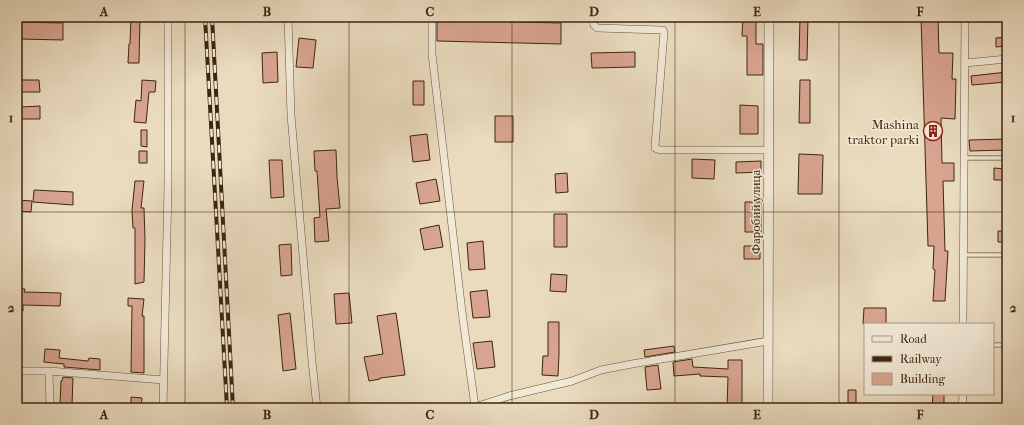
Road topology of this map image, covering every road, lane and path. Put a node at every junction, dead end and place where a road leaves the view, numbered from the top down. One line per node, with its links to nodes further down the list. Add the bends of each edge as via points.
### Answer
1 (168, 17): 20 (street)
2 (288, 17): 25 (street, via 291,115)
3 (432, 17): 22 (street, via 432,54)
4 (593, 17): 9 (street, via 597,28 664,32 655,148)
5 (769, 17): 9 (street, Фаробий улица)
6 (965, 17): 8 (street)
7 (1007, 59): 8 (street)
8 (965, 63): 10 (street)
9 (768, 150): 15 (street, Фаробий улица)
10 (964, 158): 11 (lane); 12 (street)
11 (1007, 158)
12 (963, 255): 13 (lane); 14 (street)
13 (1007, 255)
14 (963, 323)
15 (768, 342): 22 (street, via 601,370 572,381); 26 (street, Фаробий улица)
16 (994, 345): 17 (lane)
17 (1007, 345)
18 (17, 371): 19 (street)
19 (49, 372): 20 (street); 23 (street)
20 (164, 380): 24 (street)
21 (963, 395): 27 (street)
22 (473, 407)
23 (50, 408)
24 (163, 408)
25 (317, 408)
26 (768, 408)
27 (962, 408)

